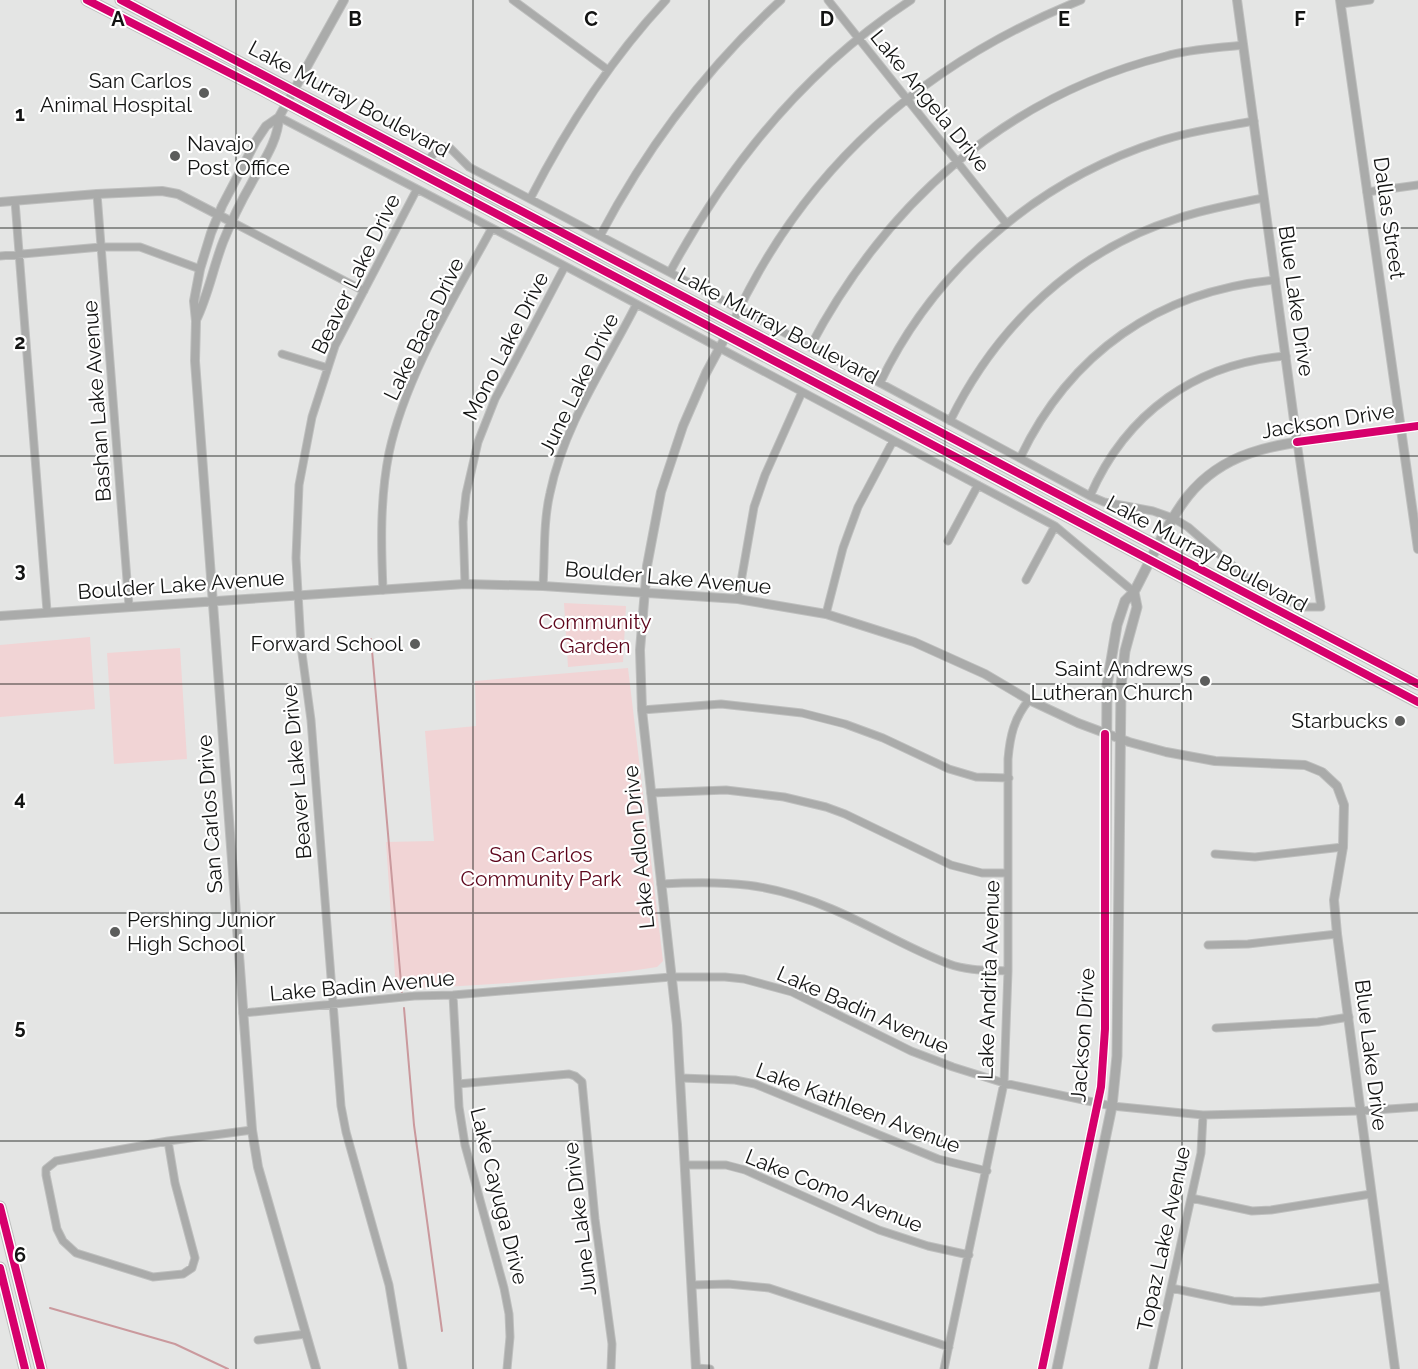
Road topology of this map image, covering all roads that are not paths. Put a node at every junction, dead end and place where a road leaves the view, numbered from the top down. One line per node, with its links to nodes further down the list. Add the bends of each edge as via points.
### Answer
1 (121, 0): 13 (main road, Lake Murray Boulevard)
2 (344, 0): 18 (street, San Carlos Drive)
3 (513, 0): 17 (street)
4 (666, 0): 17 (street)
5 (781, 0): 37 (street, via 734,44 673,117 631,179)
6 (828, 0): 15 (street, Lake Angela Drive)
7 (911, 0): 15 (street)
8 (1081, 0): 19 (street, via 991,42)
9 (1237, 0): 16 (street, Blue Lake Drive)
10 (1370, 0): 12 (street)
11 (93, 1): 14 (main road, Lake Murray Boulevard)
12 (1341, 2): 27 (street, Dallas Street)
13 (139, 9): 14 (main road); 18 (main road, Lake Murray Boulevard)
14 (111, 11): 20 (main road, Lake Murray Boulevard)
15 (859, 38): 19 (street, Lake Angela Drive); 43 (street, via 810,81 761,135 701,217)
16 (1243, 45): 22 (street, Blue Lake Drive); 24 (street, via 1177,53 1107,75 1041,105)
17 (608, 70): 30 (street, via 574,120)
18 (294, 91): 20 (street, San Carlos Drive); 23 (main road, Lake Murray Boulevard)
19 (908, 98): 24 (street, Lake Angela Drive); 47 (street, via 853,148 809,198 771,251)
20 (287, 104): 21 (street, San Carlos Drive); 50 (main road, Lake Murray Boulevard)
21 (279, 117): 26 (street); 33 (street, San Carlos Drive, via 266,126); 34 (street, San Carlos Drive, via 279,132)
22 (1254, 122): 29 (street, Blue Lake Drive); 35 (street, via 1180,135 1120,155 1062,184)
23 (427, 161): 30 (street, Lake Murray Boulevard, via 440,147 449,147 469,167); 49 (main road, Lake Murray Boulevard)
24 (957, 162): 35 (street, Lake Angela Drive); 53 (street, via 906,209 870,251 842,290)
25 (1418, 185): 27 (street)
26 (417, 189): 36 (street); 45 (street, Beaver Lake Drive)
27 (1367, 192): 62 (street, Dallas Street)
28 (97, 194): 31 (street); 33 (street, via 162,191 178,194); 38 (street, Bashan Lake Avenue)
29 (1263, 198): 44 (street, Blue Lake Drive); 60 (street, via 1160,224 1114,245 1071,272 1041,296 1001,338)
30 (530, 199): 37 (street, Lake Murray Boulevard)
31 (15, 201): 32 (street); 39 (street)
32 (0, 202)
33 (218, 214): 34 (street); 42 (street, San Carlos Drive)
34 (232, 222): 45 (street); 48 (street, San Carlos Drive)
35 (1006, 223): 58 (street, via 933,298)
36 (492, 228): 41 (street); 78 (street, Lake Baca Drive, via 421,364 393,437 382,498)
37 (600, 236): 43 (street, Lake Murray Boulevard)
38 (101, 247): 39 (street); 42 (street, via 140,246); 84 (street, Bashan Lake Avenue)
39 (19, 255): 40 (street); 86 (street)
40 (0, 256)
41 (565, 266): 46 (street); 76 (street, Mono Lake Drive, via 495,399 478,442 463,522)
42 (200, 269): 48 (street, San Carlos Drive, via 194,301)
43 (670, 272): 47 (street, Lake Murray Boulevard)
44 (1275, 280): 56 (street, Blue Lake Drive); 65 (street, via 1229,286 1185,300 1119,335 1061,390)
45 (364, 291): 57 (street, Beaver Lake Drive, via 335,345)
46 (636, 304): 54 (street); 77 (street, June Lake Drive, via 573,423 560,456 547,513)
47 (739, 309): 49 (street); 53 (street, Lake Murray Boulevard)
48 (196, 321): 83 (street, San Carlos Drive, via 195,361)
49 (733, 322): 50 (main road); 51 (main road, Lake Murray Boulevard)
50 (707, 326): 52 (main road, Lake Murray Boulevard)
51 (754, 333): 52 (main road); 72 (main road, Lake Murray Boulevard)
52 (726, 336): 54 (street, Lake Adlon Drive); 74 (main road, Lake Murray Boulevard)
53 (810, 347): 58 (street, Lake Murray Boulevard)
54 (719, 348): 59 (street); 80 (street, Lake Adlon Drive, via 697,392 668,470 652,531)
55 (282, 354): 57 (street)
56 (1286, 356): 64 (street, Blue Lake Drive); 67 (street, via 1228,366 1174,392 1119,444)
57 (328, 368): 81 (street, Beaver Lake Drive, via 312,417 299,485)
58 (880, 383): 60 (street, Lake Murray Boulevard)
59 (802, 393): 63 (street); 82 (street, via 754,507)
60 (950, 421): 65 (street, Lake Murray Boulevard)
61 (1418, 426): 62 (main road, Jackson Drive)
62 (1401, 428): 64 (main road, Jackson Drive); 70 (street, Dallas Street)
63 (893, 441): 66 (street); 87 (street, via 858,507)
64 (1297, 442): 68 (main road, Jackson Drive, via 1256,450 1224,464 1197,486); 85 (street, Blue Lake Drive)
65 (1020, 458): 67 (street, Lake Murray Boulevard)
66 (978, 485): 69 (street); 71 (street)
67 (1090, 496): 68 (street, Lake Murray Boulevard)
68 (1173, 518): 72 (main road, Jackson Drive); 85 (street, Lake Murray Boulevard, via 1249,580 1301,607)
69 (1055, 526): 75 (street); 79 (street)
70 (1417, 538): 73 (street, Dallas Street)
71 (948, 541)
72 (1158, 547): 74 (main road, Jackson Drive); 89 (main road, Lake Murray Boulevard)
73 (1418, 549)
74 (1151, 561): 79 (main road, Jackson Drive); 91 (main road, Lake Murray Boulevard)
75 (1026, 580)
76 (465, 584): 77 (street, Boulder Lake Avenue); 78 (street, Boulder Lake Avenue)
77 (543, 586): 80 (street, Boulder Lake Avenue)
78 (383, 590): 81 (street, Boulder Lake Avenue)
79 (1134, 592): 93 (main road, Jackson Drive, via 1125,601 1117,625 1107,685); 94 (main road, Jackson Drive, via 1137,607 1123,661)
80 (644, 594): 82 (street, Boulder Lake Avenue); 92 (street, Lake Adlon Drive, via 640,650)
81 (298, 596): 83 (street, Boulder Lake Avenue); 107 (street, Beaver Lake Drive)
82 (738, 599): 87 (street, Boulder Lake Avenue)
83 (213, 600): 84 (street, Boulder Lake Avenue); 108 (street, San Carlos Drive)
84 (129, 606): 86 (street, Boulder Lake Avenue)
85 (1321, 607)
86 (47, 611): 88 (street, Boulder Lake Avenue)
87 (826, 614): 90 (street, Boulder Lake Avenue, via 940,653)
88 (0, 616)
89 (1416, 681)
90 (1029, 700): 93 (street, Boulder Lake Avenue); 96 (street, Lake Andrita Avenue, via 1012,730)
91 (1418, 702)
92 (642, 710): 96 (street, via 721,704 802,713 883,738 949,769 976,777); 97 (street, Lake Adlon Drive)
93 (1105, 734): 94 (street, Boulder Lake Avenue); 114 (main road, Jackson Drive, via 1105,1029)
94 (1119, 738): 95 (street, Boulder Lake Avenue, via 1166,752 1215,760); 115 (main road, Jackson Drive, via 1119,1008)
95 (1305, 765): 98 (street, Blue Lake Drive, via 1327,776 1340,792 1345,812)
96 (1009, 778): 100 (street, Lake Andrita Avenue)
97 (651, 793): 100 (street, via 726,790 784,797 845,814 951,865 982,873); 101 (street, Lake Adlon Drive)
98 (1342, 847): 99 (street, via 1255,857); 102 (street, Blue Lake Drive, via 1334,900)
99 (1215, 854)
100 (1008, 873): 104 (street, Lake Andrita Avenue)
101 (661, 884): 104 (street, via 730,882 766,887 833,909 949,964); 105 (street, Lake Adlon Drive)
102 (1337, 934): 103 (street); 109 (street, Blue Lake Drive)
103 (1208, 945)
104 (1008, 971): 112 (street, Lake Andrita Avenue)
105 (671, 977): 106 (street, Lake Badin Avenue); 111 (street, Lake Adlon Drive); 112 (street, Lake Badin Avenue, via 744,979 792,992 911,1051)
106 (453, 995): 107 (street, Lake Badin Avenue); 113 (street, Lake Cayuga Drive)
107 (333, 1005): 108 (street, Lake Badin Avenue); 137 (street, Beaver Lake Drive, via 341,1107 389,1285)
108 (243, 1012): 119 (street, San Carlos Drive)
109 (1349, 1017): 110 (street); 117 (street, Blue Lake Drive)
110 (1216, 1028)
111 (681, 1078): 121 (street, Lake Adlon Drive); 122 (street, Lake Kathleen Avenue, via 755,1084 938,1159)
112 (1004, 1083): 114 (street, Lake Badin Avenue); 122 (street, Lake Andrita Avenue)
113 (458, 1084): 138 (street, Lake Cayuga Drive, via 465,1145 507,1301); 139 (street, June Lake Drive, via 569,1074 582,1082 612,1344)
114 (1098, 1103): 115 (street, Lake Badin Avenue); 143 (main road, Jackson Drive)
115 (1112, 1106): 118 (street, Lake Badin Avenue); 144 (main road, Jackson Drive)
116 (1418, 1107): 117 (street, Lake Badin Avenue)
117 (1360, 1111): 118 (street, Lake Badin Avenue); 123 (street, Blue Lake Drive)
118 (1203, 1115): 124 (street, Topaz Lake Avenue, via 1201,1154)
119 (252, 1130): 120 (street); 131 (street, San Carlos Drive, via 258,1167)
120 (168, 1141): 120 (street, via 56,1161 46,1169 57,1230 76,1254 153,1277 187,1273 192,1268 195,1262)
121 (686, 1165): 126 (street, Lake Como Avenue, via 726,1165 745,1170 879,1230); 128 (street, Lake Adlon Drive)
122 (987, 1171): 126 (street, Lake Andrita Avenue)
123 (1371, 1194): 124 (street, via 1252,1211); 129 (street, Blue Lake Drive)
124 (1191, 1198): 130 (street, Topaz Lake Avenue)
125 (0, 1207): 135 (main road)
126 (969, 1255): 133 (street, Lake Andrita Avenue)
127 (0, 1268): 134 (main road)
128 (692, 1285): 133 (street, via 769,1288); 140 (street, Lake Adlon Drive)
129 (1383, 1287): 130 (street, via 1262,1302 1233,1301); 146 (street, Blue Lake Drive)
130 (1171, 1288): 145 (street, Topaz Lake Avenue)
131 (306, 1334): 132 (street); 136 (street, San Carlos Drive)
132 (258, 1340)
133 (949, 1347): 142 (street, Lake Andrita Avenue)
134 (26, 1369)
135 (41, 1369)
136 (316, 1369)
137 (403, 1369)
138 (507, 1369)
139 (611, 1369)
140 (696, 1369): 141 (street)
141 (710, 1369)
142 (944, 1369)
143 (1042, 1369)
144 (1057, 1369)
145 (1153, 1369)
146 (1395, 1369)

